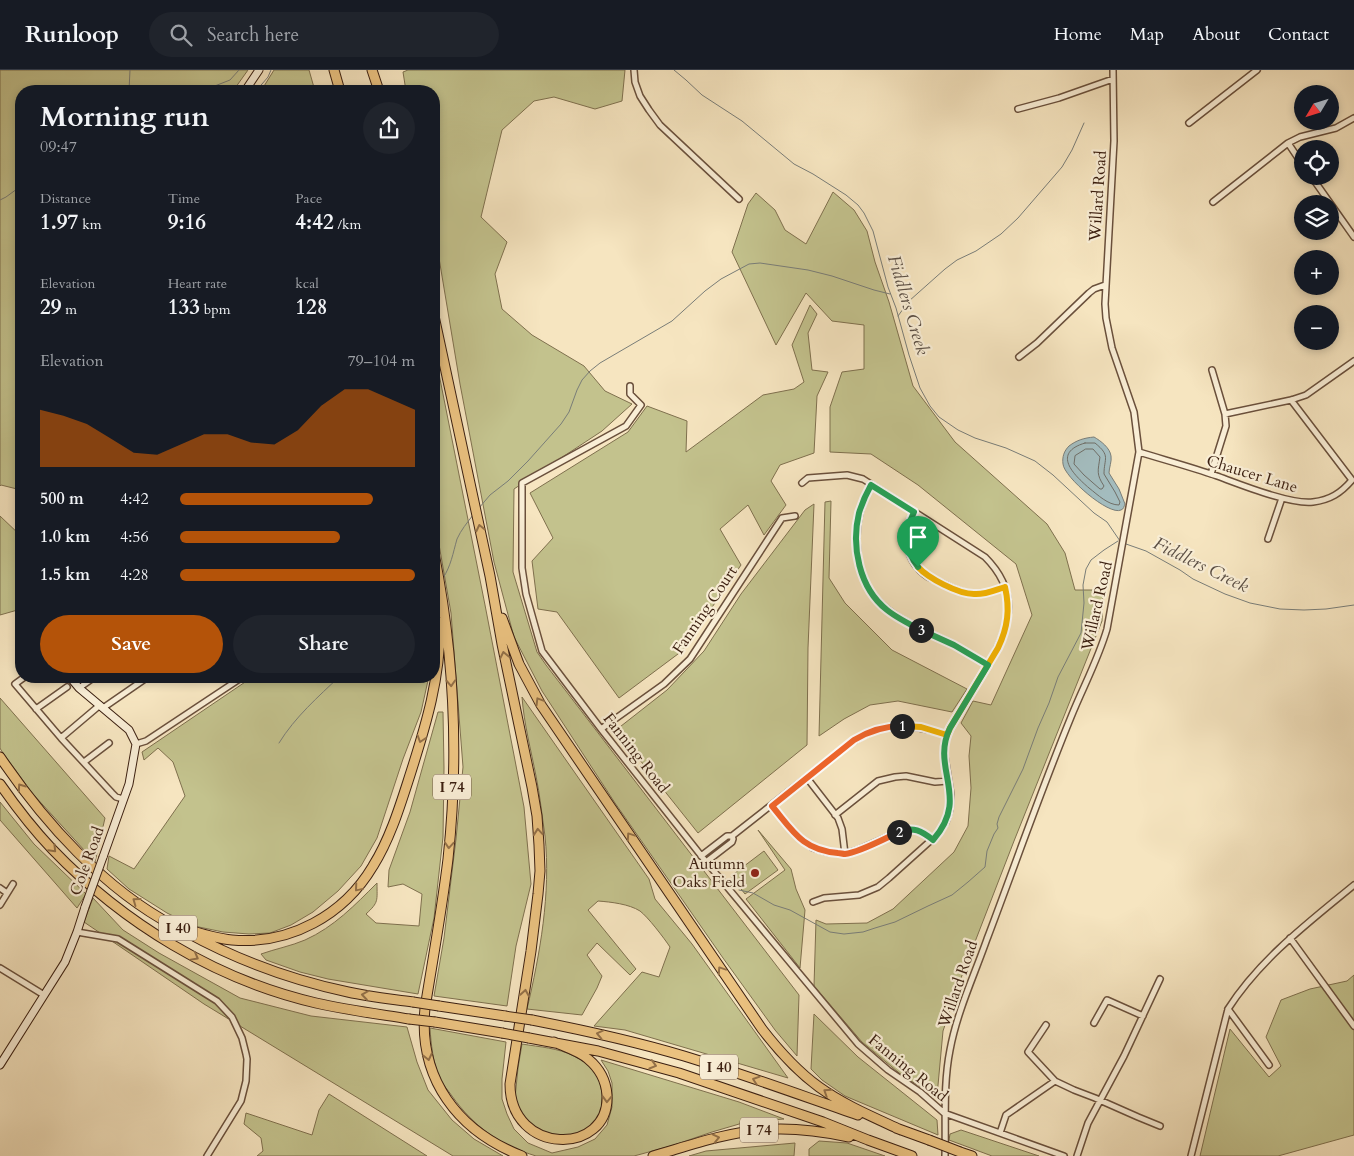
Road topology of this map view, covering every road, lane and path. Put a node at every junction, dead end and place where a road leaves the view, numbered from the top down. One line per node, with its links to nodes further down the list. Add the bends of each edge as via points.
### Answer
1 (259, 70): 8 (street)
2 (334, 70): 9 (highway)
3 (372, 70): 10 (highway)
4 (634, 70): 17 (street, via 635,82 648,110)
5 (1113, 70): 7 (street, Willard Road)
6 (1257, 70): 13 (street)
7 (1113, 79): 11 (street); 20 (street, Willard Road, via 1114,141)
8 (249, 85)
9 (338, 85)
10 (376, 85)
11 (1018, 109)
12 (1354, 118): 14 (street, via 1336,128 1300,137)
13 (1189, 123)
14 (1288, 144): 15 (street); 18 (street)
15 (1294, 153)
16 (1317, 185): 19 (street)
17 (740, 199)
18 (1213, 202)
19 (1354, 237)
20 (1105, 285): 22 (street, via 1088,293); 28 (street, Willard Road, via 1109,338 1134,412)
21 (440, 344): 36 (highway, one-way to 21)
22 (1019, 358)
23 (1354, 361): 26 (street, via 1306,395)
24 (1212, 370): 27 (street)
25 (630, 386): 50 (street, Fanning Road, via 630,394 641,405 626,426 522,483 522,568 542,651)
26 (1291, 400): 27 (street); 32 (street, Chaucer Lane, via 1352,480 1337,495 1324,500 1304,503)
27 (1225, 414): 29 (street, via 1226,426)
28 (1139, 452): 29 (street, Chaucer Lane); 90 (street, Willard Road, via 1107,629 958,1019 947,1064)
29 (1211, 474): 32 (street, Chaucer Lane)
30 (802, 483): 31 (street, via 808,478 847,475)
31 (871, 485): 33 (street); 39 (street, via 859,514 856,535 859,566 872,593 886,609 906,623)
32 (1282, 498): 35 (street)
33 (914, 512): 37 (street, via 985,557); 37 (street, via 908,526 907,544 922,572 967,594)
34 (795, 516): 50 (street, Fanning Court, via 782,518 690,659 664,684)
35 (1268, 538)
36 (490, 576): 85 (highway, one-way to 36, via 590,1060 602,1075 607,1090 605,1113 597,1127 580,1139 561,1145 540,1140 525,1130 513,1110 510,1093 535,922 539,845 532,787); 92 (highway, one-way to 36, via 820,1088 776,1048 542,705 511,645)
37 (1005, 587): 39 (street, via 1008,621 1003,639)
38 (440, 590): 96 (highway, I 74, one-way to 96, via 451,679 453,767 448,857 425,1008 424,1038 433,1074 451,1106 482,1134)
39 (988, 665): 51 (street)
40 (16, 683): 49 (street)
41 (74, 683): 47 (street)
42 (86, 683): 47 (street)
43 (138, 683): 48 (street)
44 (233, 683): 54 (street, via 146,741)
45 (435, 683): 74 (highway, one-way to 74, via 430,712 386,842 366,878 350,896 306,927 283,936 259,940 209,936)
46 (67, 687): 49 (street)
47 (79, 688): 48 (street)
48 (100, 707): 52 (street); 54 (street, via 129,730)
49 (36, 709): 52 (street)
50 (601, 729): 66 (street, Fanning Road)
51 (947, 735): 57 (street, via 907,726 886,727 860,736); 58 (street, via 944,751)
52 (61, 738): 56 (street)
53 (109, 743): 56 (street)
54 (136, 744): 60 (street, Cole Road)
55 (0, 757): 74 (highway, I 40, one-way to 55, via 112,883 83,857 26,794)
56 (84, 762): 60 (street, via 116,797)
57 (807, 778): 61 (street); 62 (street)
58 (948, 781): 62 (street, via 935,782 906,776 878,781); 64 (street, via 950,809 946,822)
59 (0, 784): 85 (highway, I 40, one-way to 85, bridge, via 21,814 85,881 150,931 206,963 250,982 315,1003)
60 (124, 799): 75 (street, Cole Road, bridge)
61 (772, 806): 63 (street); 65 (street, via 808,845 826,852)
62 (836, 815): 65 (street, via 842,829)
63 (732, 836): 66 (street, via 727,836); 67 (street, via 732,842)
64 (933, 840): 65 (street, via 924,832 903,830); 72 (street, via 872,890)
65 (845, 854)
66 (701, 856): 67 (street, Fanning Road)
67 (706, 862): 90 (street, Fanning Road, via 858,1044)
68 (13, 884): 71 (street)
69 (1354, 884): 76 (street)
70 (0, 888): 71 (street)
71 (7, 893): 73 (street)
72 (813, 902)
73 (0, 905)
74 (170, 924): 92 (highway, I 40, one-way to 74, bridge, via 692,1058 635,1042 532,1020 351,993 288,977 217,949)
75 (77, 932): 79 (street, Cole Road, via 65,962); 95 (street, via 118,939 217,1001 232,1017 247,1059 246,1081 241,1101)
76 (1290, 938): 80 (street, via 1240,990); 84 (street)
77 (0, 968): 79 (street)
78 (1160, 979): 81 (street)
79 (44, 996): 86 (street, Cole Road)
80 (1228, 1008): 87 (street); 103 (street)
81 (1143, 1016): 82 (street, via 1107,1000); 89 (street)
82 (1094, 1023)
83 (1046, 1026): 88 (street, via 1028,1052)
84 (1354, 1026)
85 (554, 1042): 94 (highway, I 40, one-way to 94, via 679,1072)
86 (0, 1065)
87 (1269, 1065)
88 (1056, 1081): 89 (street); 93 (street, via 1006,1115)
89 (1100, 1100): 91 (street); 102 (street)
90 (944, 1113): 93 (street); 99 (street, Willard Road)
91 (1160, 1126)
92 (901, 1130): 100 (highway, I 40, bridge)
93 (1000, 1133): 101 (street)
94 (868, 1140): 97 (highway, I 74, one-way to 94, via 718,1137 761,1130 803,1130); 98 (highway, I 40)
95 (207, 1156)
96 (522, 1156)
97 (653, 1156)
98 (912, 1156)
99 (945, 1156)
100 (972, 1156)
101 (1064, 1156)
102 (1077, 1156)
103 (1191, 1156)

